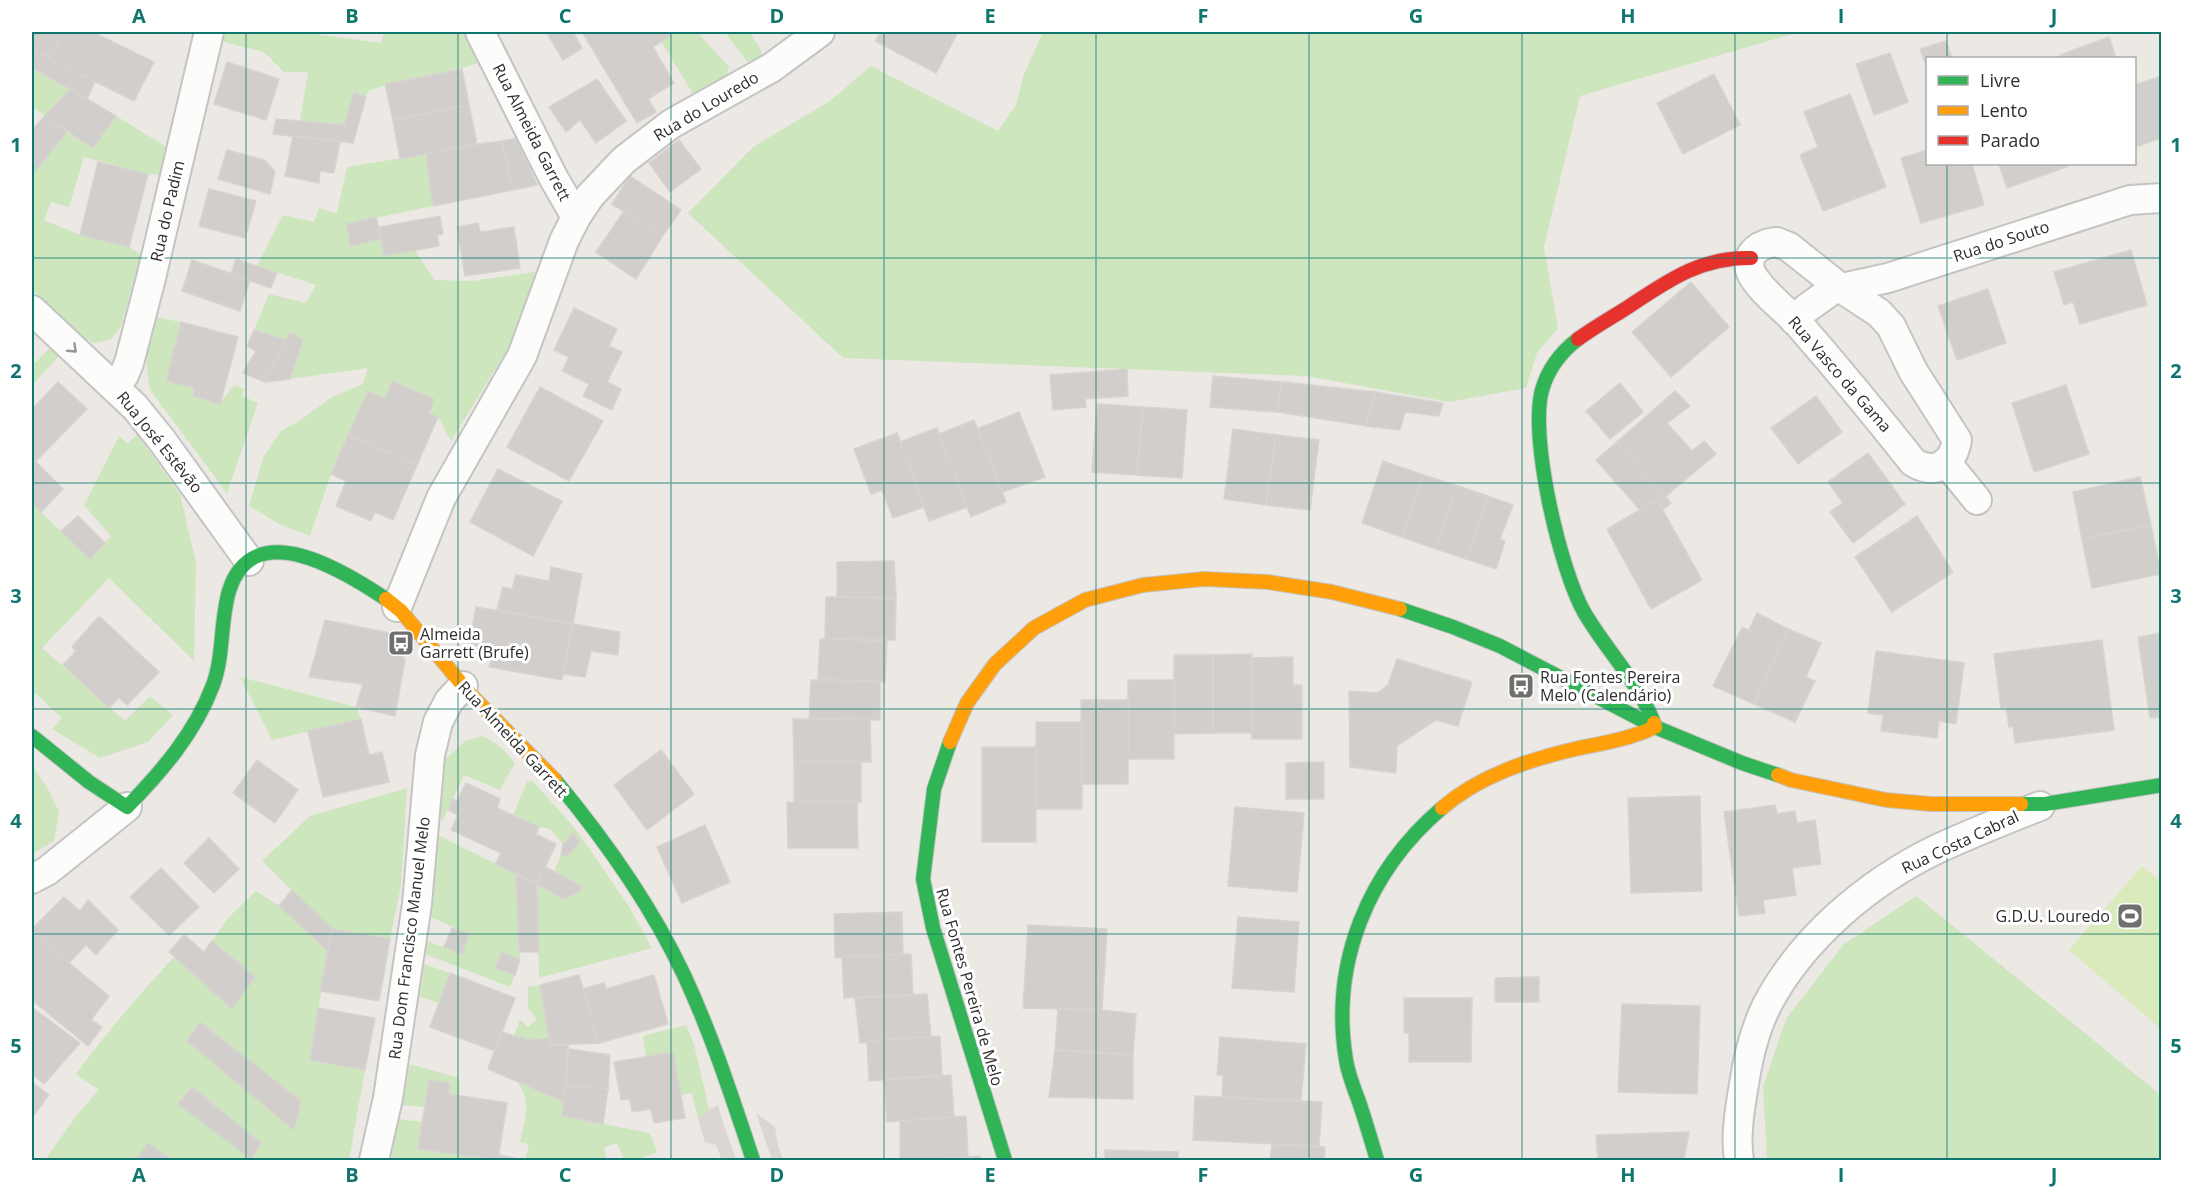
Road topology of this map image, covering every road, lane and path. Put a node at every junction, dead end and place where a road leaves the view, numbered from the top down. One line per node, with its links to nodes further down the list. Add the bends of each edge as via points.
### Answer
1 (209, 32): 10 (street, Rua do Padim, via 129,363)
2 (480, 32): 5 (street, Rua Almeida Garrett)
3 (820, 32): 5 (street, Rua do Louredo, via 771,68 643,144 607,177)
4 (2162, 198): 7 (street, Rua do Souto, via 2130,200 1888,278)
5 (576, 217): 14 (street, Rua Almeida Garrett, via 522,356 445,489)
6 (1751, 258): 7 (street, via 1756,248 1777,242); 9 (street, Rua Vasco da Gama, via 1749,268 1754,278); 16 (street, via 1715,259 1691,268 1581,336 1551,368 1542,388 1542,449 1564,564 1584,613 1643,698)
7 (1840, 287): 9 (street, Rua do Souto); 11 (street, via 1891,326 1913,371 1957,440)
8 (32, 310): 10 (street, Rua José Estêvão, one-way to 10)
9 (1794, 320): 11 (street, Rua Vasco da Gama, via 1913,462 1933,469)
10 (115, 387): 13 (street, Rua José Estêvão, via 161,439)
11 (1946, 462): 12 (street)
12 (1977, 500)
13 (249, 561): 14 (street, via 267,553 293,553 360,583); 20 (street, via 235,576 227,600 219,663 208,696 189,733 152,783)
14 (397, 607): 15 (street, Rua Almeida Garrett)
15 (463, 686): 22 (street, Rua Dom Francisco Manuel Melo, via 438,722 430,755 417,904 388,1098); 23 (street, Rua Almeida Garrett, via 529,752 586,818 663,937 699,1006)
16 (1655, 727): 19 (street, Rua Fontes Pereira de Melo, via 1742,763 1842,792 1931,804); 24 (street, Rua Fontes Pereira de Melo, via 1500,646 1392,607 1332,592 1268,582 1204,579 1143,585 1085,600 1034,628 995,664 962,714 934,789 923,879 933,928); 25 (street, via 1617,741 1543,758 1485,779 1432,812 1396,852 1366,902 1350,949 1341,1004 1345,1058)
17 (32, 736): 20 (street, via 105,795)
18 (2162, 785): 19 (street, Rua Fontes Pereira de Melo)
19 (2045, 804): 26 (street, Rua Costa Cabral, via 1934,851 1894,873 1858,899 1795,963 1767,1006 1748,1058 1740,1106)
20 (127, 807): 21 (street)
21 (32, 879)
22 (374, 1161)
23 (753, 1161)
24 (1005, 1161)
25 (1377, 1161)
26 (1739, 1161)

